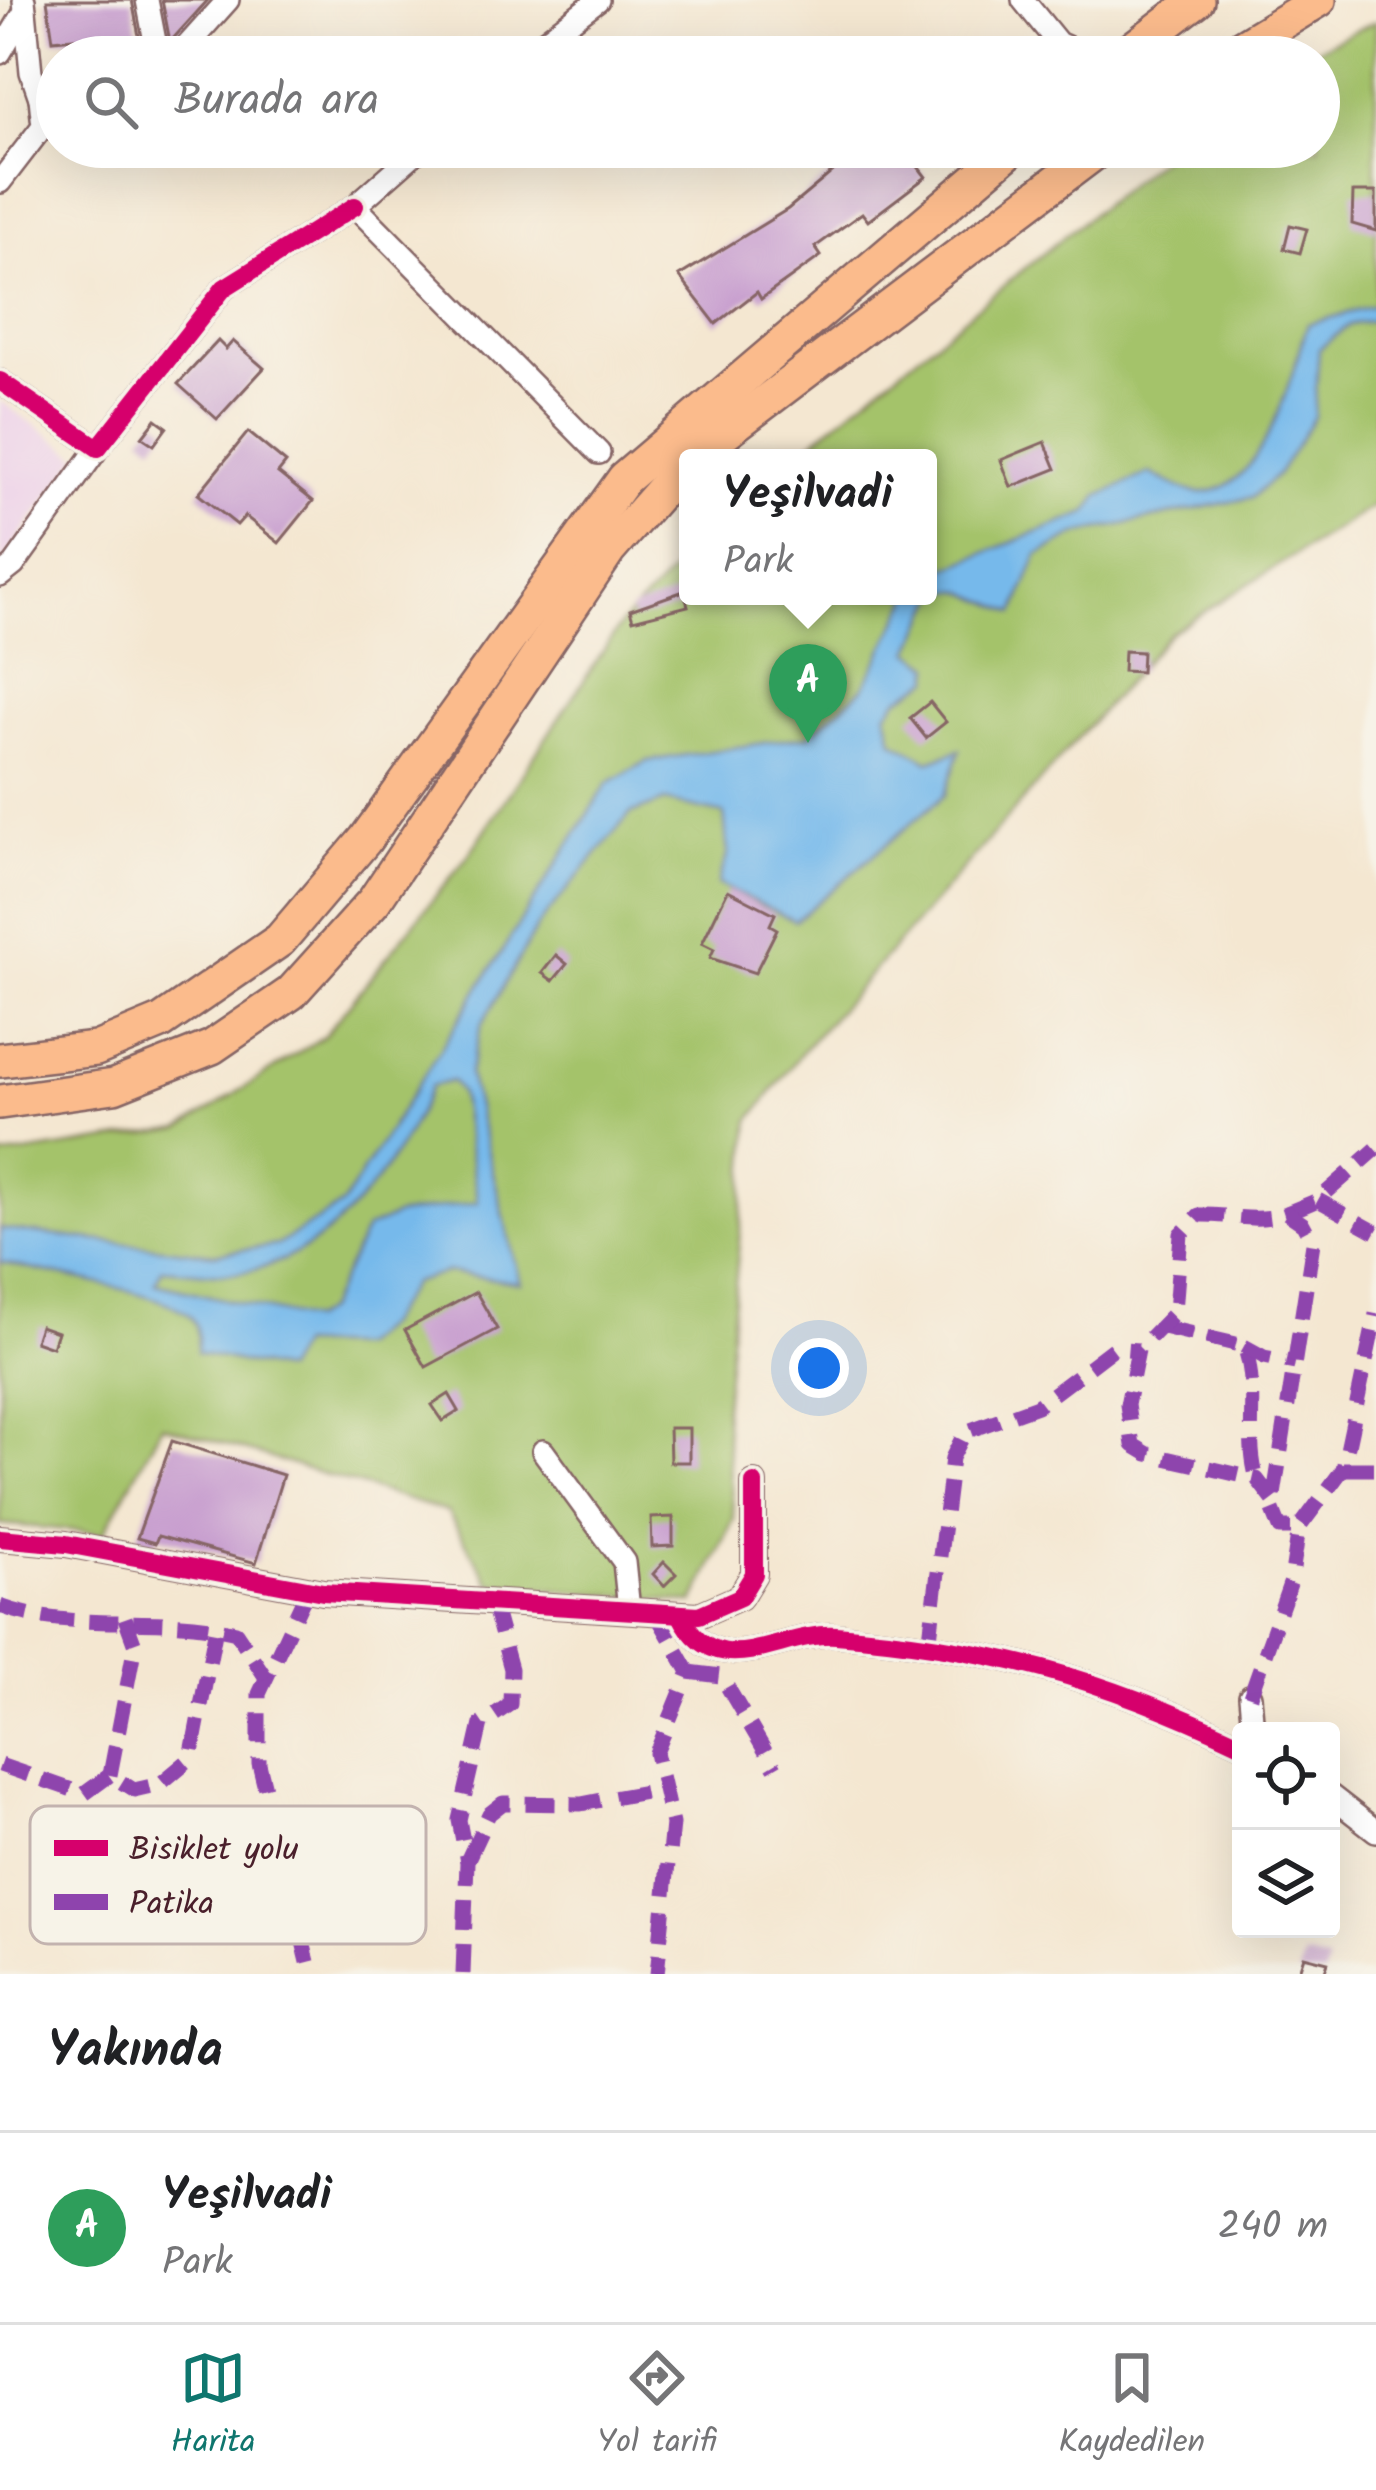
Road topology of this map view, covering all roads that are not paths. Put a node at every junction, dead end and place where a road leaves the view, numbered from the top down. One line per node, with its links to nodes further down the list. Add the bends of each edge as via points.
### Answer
1 (147, 0): 9 (street)
2 (228, 0): 10 (street)
3 (598, 0): 11 (street)
4 (1023, 0): 12 (street)
5 (1197, 0): 13 (main road)
6 (1319, 0): 14 (main road)
7 (25, 5): 8 (street); 15 (street); 16 (street)
8 (0, 10)
9 (154, 36)
10 (196, 36)
11 (551, 36)
12 (1052, 36)
13 (1150, 36)
14 (1260, 36)
15 (0, 52)
16 (36, 81)
17 (36, 136): 21 (street)
18 (398, 168): 22 (street)
19 (989, 168): 29 (main road, via 624,478 365,840 280,940 161,1022 95,1048)
20 (1074, 168): 25 (main road)
21 (0, 182)
22 (355, 206): 24 (street, via 224,289); 26 (street)
23 (0, 381): 24 (street)
24 (98, 448): 28 (street)
25 (702, 449)
26 (599, 453)
27 (679, 470): 30 (main road, via 609,550 374,901 291,993 212,1048 114,1086)
28 (0, 575)
29 (0, 1060)
30 (0, 1102)
31 (543, 1451): 34 (street, via 624,1562)
32 (754, 1484): 35 (street, via 754,1574 740,1597 698,1615)
33 (0, 1538): 34 (street, via 322,1592)
34 (629, 1610): 35 (street)
35 (680, 1613): 38 (street, via 687,1628 725,1652 829,1634 1070,1673)
36 (1250, 1696): 37 (street)
37 (1252, 1722)
38 (1232, 1740)
39 (1340, 1803): 40 (street)
40 (1376, 1831)

